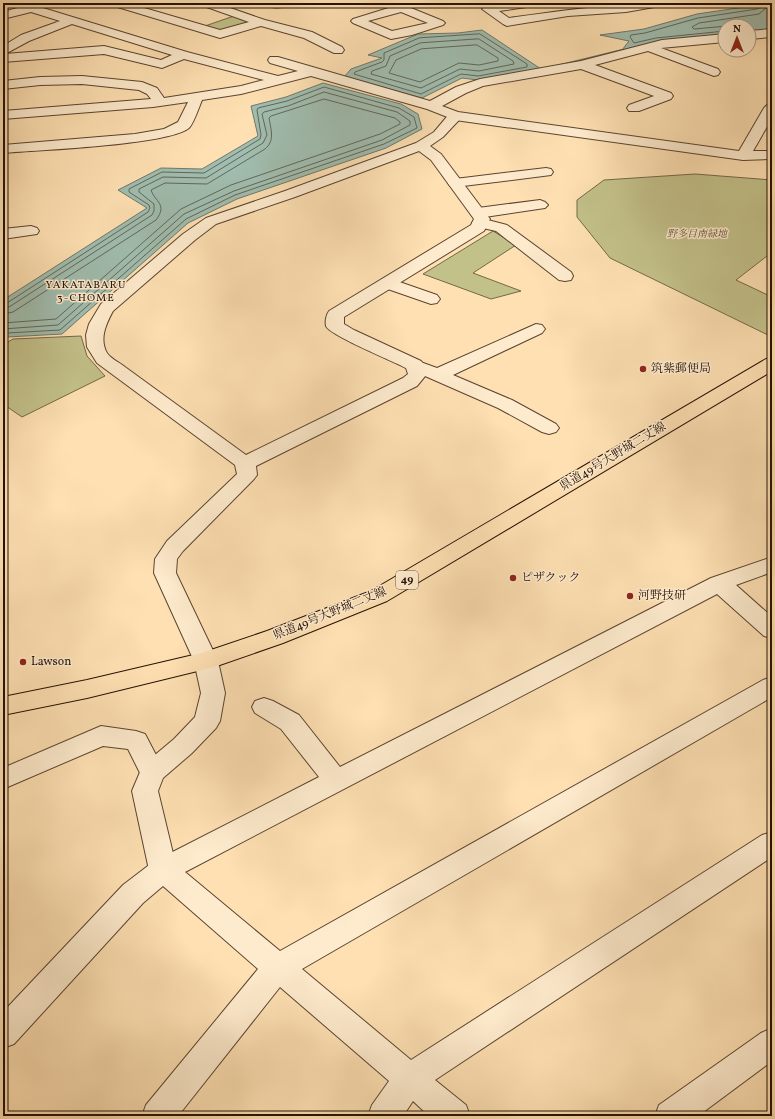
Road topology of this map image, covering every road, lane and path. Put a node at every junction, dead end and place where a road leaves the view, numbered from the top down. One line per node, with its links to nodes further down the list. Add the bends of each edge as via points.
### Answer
1 (46, 3): 11 (street)
2 (115, 3): 15 (street, via 220,34)
3 (205, 3): 15 (street)
4 (271, 3): 5 (street)
5 (285, 3)
6 (533, 3): 12 (street, via 488,9 507,22)
7 (554, 3): 12 (street)
8 (660, 3): 10 (street, via 626,9)
9 (400, 5): 9 (street, via 364,19 357,21 391,35 439,22)
10 (605, 7): 12 (street)
11 (31, 8): 13 (street); 14 (street)
12 (568, 13)
13 (3, 16)
14 (70, 21): 21 (street, via 25,38); 22 (street)
15 (261, 22): 20 (street, via 308,35)
16 (772, 33): 17 (street)
17 (757, 35)
18 (717, 39): 19 (street, via 662,44)
19 (649, 48): 25 (street); 27 (street)
20 (338, 50)
21 (3, 51)
22 (183, 55): 23 (street, via 162,64 104,50); 28 (street)
23 (3, 58)
24 (274, 60): 26 (street)
25 (582, 65): 32 (street, via 480,83); 33 (street, via 666,96)
26 (311, 72): 28 (street); 32 (street)
27 (714, 72)
28 (278, 80): 30 (street)
29 (3, 86): 31 (street, via 40,81 82,80 142,86 152,91)
30 (198, 97): 31 (street); 38 (street, via 184,125 168,133)
31 (160, 102): 35 (street)
32 (432, 106): 36 (street)
33 (634, 108)
34 (772, 108): 40 (street)
35 (3, 115)
36 (455, 116): 37 (street, via 442,133); 40 (street)
37 (422, 147): 42 (street, via 436,157); 55 (street, via 404,151 211,221 107,308 98,321 94,337 100,355 118,371)
38 (3, 149)
39 (772, 155): 40 (street)
40 (743, 156)
41 (546, 172): 42 (street)
42 (456, 183): 44 (street)
43 (540, 205): 44 (street)
44 (479, 218): 47 (street, via 501,228); 48 (street, via 478,228)
45 (31, 231): 46 (street)
46 (3, 234)
47 (565, 276)
48 (388, 283): 49 (street); 52 (street, via 335,315 335,326)
49 (431, 299)
50 (536, 329): 53 (street)
51 (772, 363): 59 (main road, 県道49号大野城二丈線 / 49, via 379,596)
52 (415, 366): 53 (street); 55 (street, via 417,375 410,382)
53 (437, 375): 54 (street, via 505,404)
54 (549, 428)
55 (245, 463): 59 (street, via 247,475 175,546 166,559 165,574)
56 (772, 564): 57 (street)
57 (719, 583): 58 (street); 65 (street)
58 (772, 630)
59 (206, 661): 61 (main road, 県道49号大野城二丈線 / 49); 63 (street, via 213,693 208,721)
60 (772, 686): 68 (street)
61 (3, 706)
62 (264, 707): 65 (street, via 290,722)
63 (152, 772): 64 (street, via 136,741 101,736); 67 (street, via 145,791)
64 (3, 779)
65 (336, 780): 67 (street)
66 (772, 843): 71 (street)
67 (163, 870): 68 (street); 69 (street, via 133,894)
68 (277, 968): 71 (street); 72 (street)
69 (3, 1034)
70 (772, 1043): 75 (street)
71 (409, 1079): 73 (street); 74 (street)
72 (158, 1116)
73 (384, 1116)
74 (454, 1116)
75 (671, 1116)

